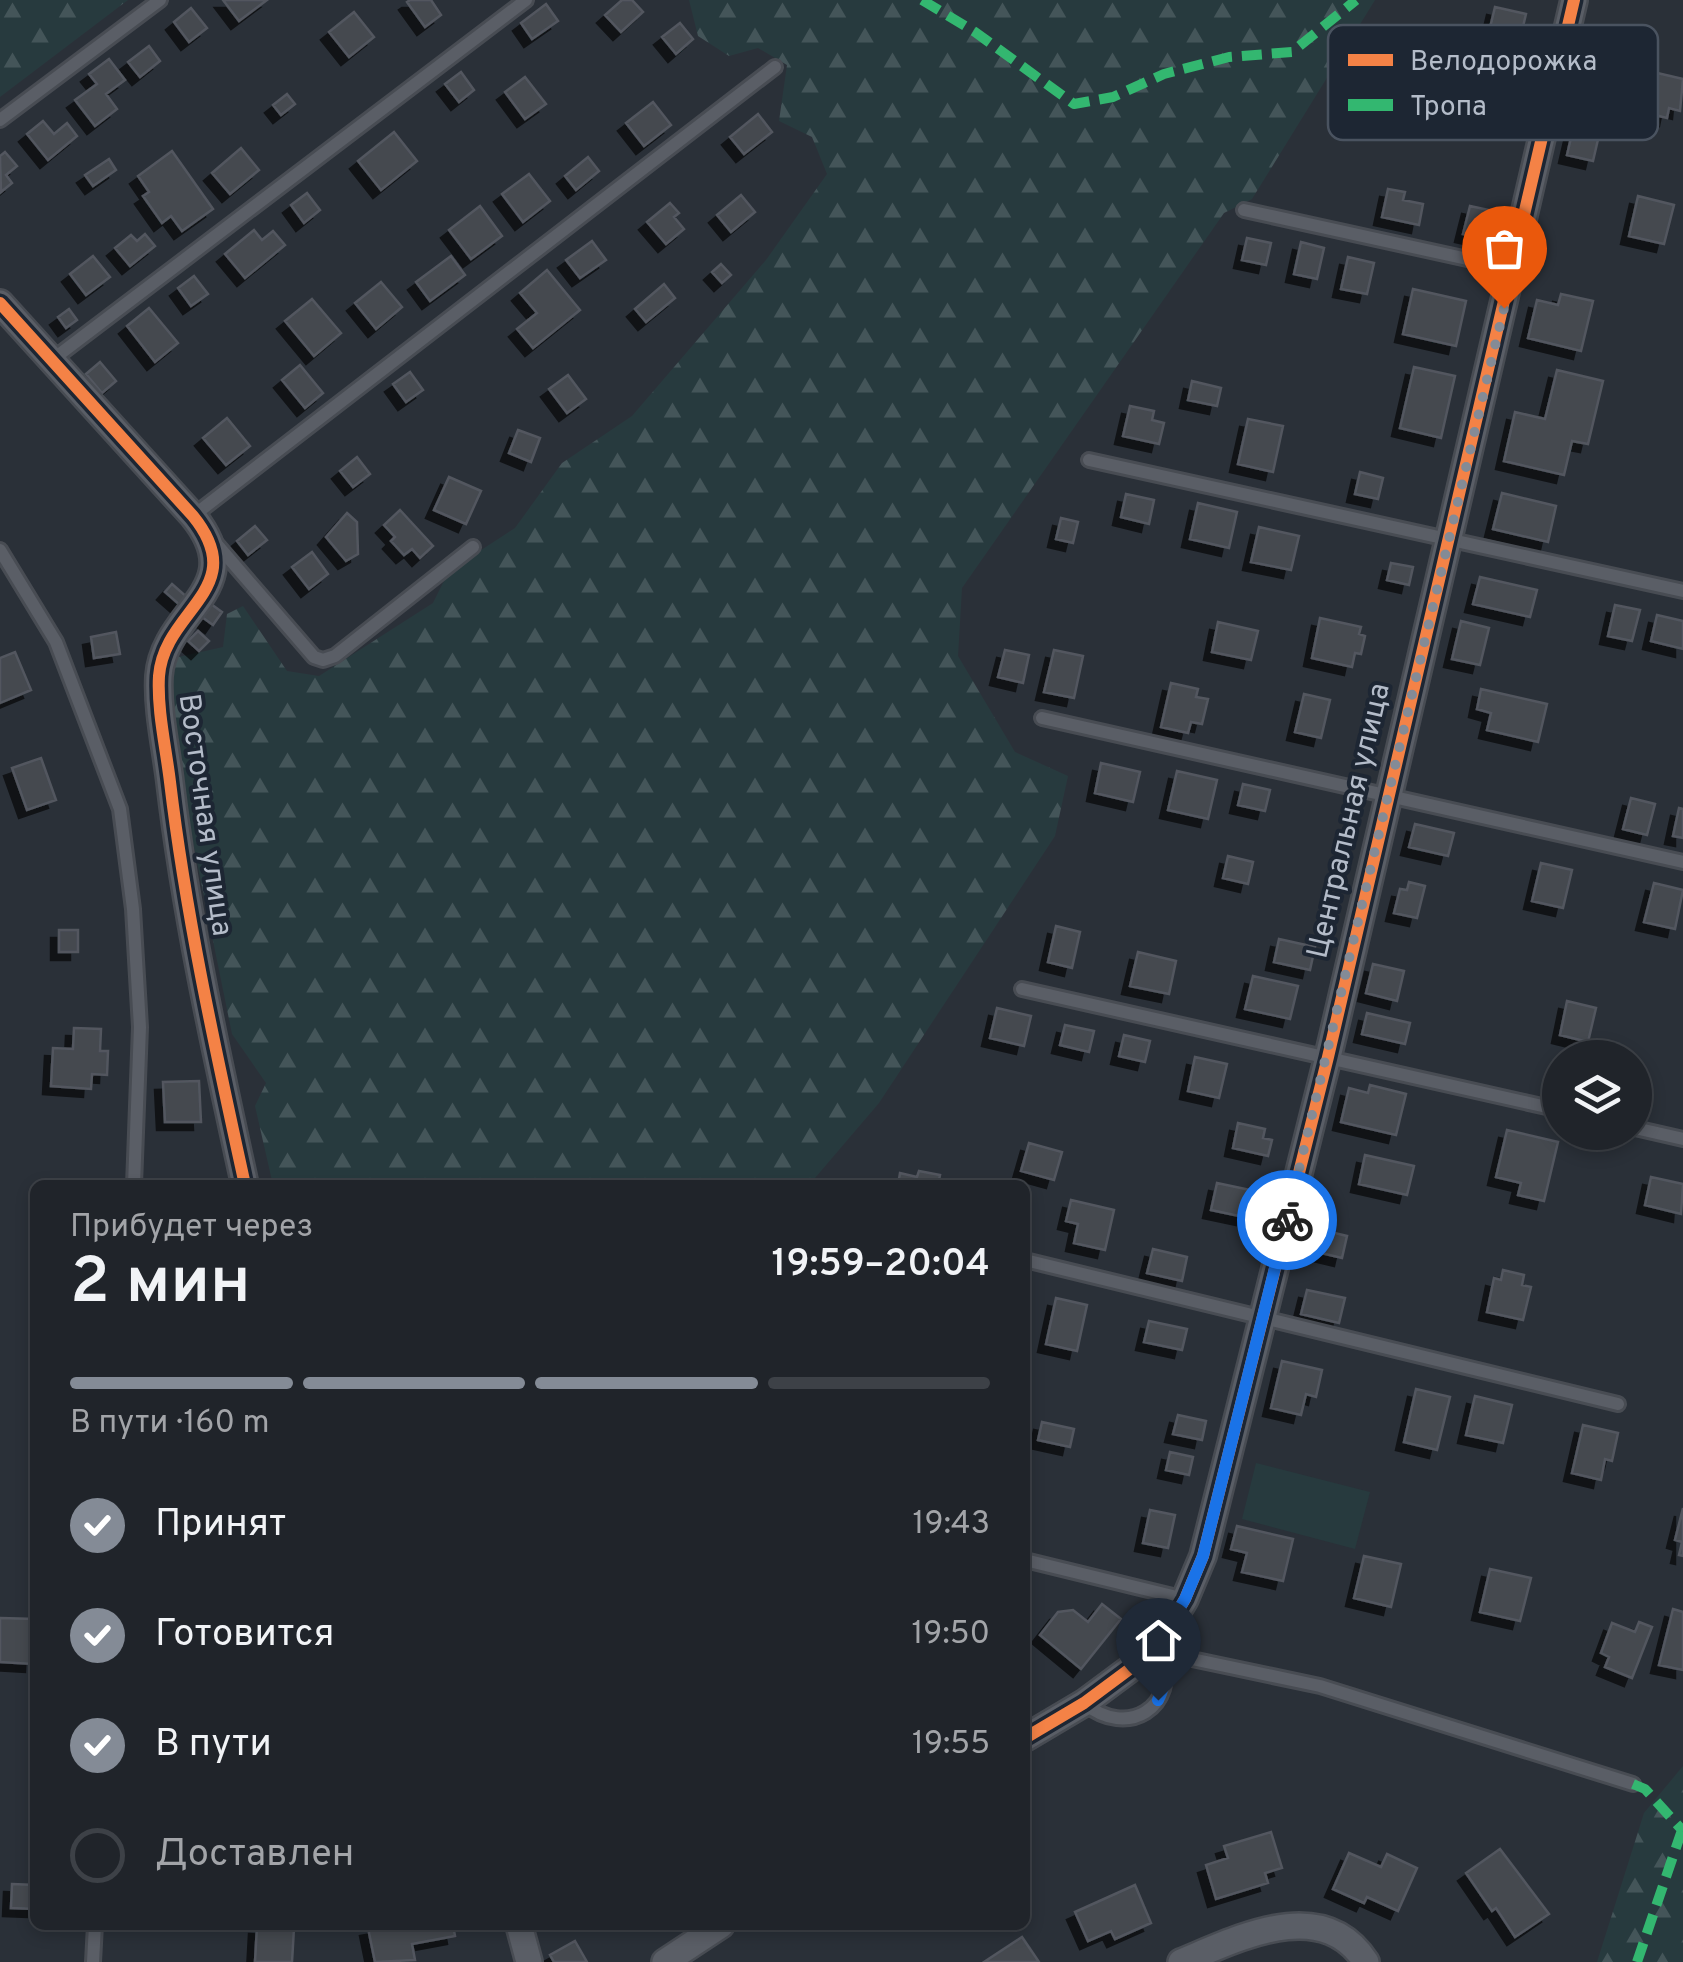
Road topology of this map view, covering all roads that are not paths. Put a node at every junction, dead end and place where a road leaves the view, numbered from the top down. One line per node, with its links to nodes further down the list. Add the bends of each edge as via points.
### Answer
1 (160, 0): 4 (lane)
2 (526, 0): 9 (lane)
3 (776, 67): 11 (lane)
4 (0, 120)
5 (1541, 140): 7 (street, Центральная улица)
6 (1244, 210): 7 (lane)
7 (1513, 269): 12 (street, Центральная улица)
8 (0, 304): 9 (street)
9 (52, 360): 11 (street)
10 (1089, 460): 12 (lane)
11 (199, 523): 13 (lane, via 314,657 324,660); 25 (street, Восточная улица, via 215,560 210,584 172,634 158,680 176,830)
12 (1449, 539): 15 (lane); 17 (street, Центральная улица)
13 (473, 546)
14 (0, 550): 24 (lane, via 56,642 120,809 140,1027)
15 (1683, 591)
16 (1042, 718): 17 (lane)
17 (1389, 796): 18 (lane); 20 (street, Центральная улица)
18 (1683, 862)
19 (1022, 988): 20 (lane)
20 (1328, 1056): 21 (lane); 27 (street, Центральная улица)
21 (1542, 1106)
22 (1652, 1132): 23 (lane)
23 (1683, 1139)
24 (134, 1180)
25 (244, 1180)
26 (1030, 1261): 27 (lane)
27 (1262, 1319): 28 (lane); 30 (street, Центральная улица, via 1203,1556)
28 (1618, 1404)
29 (1030, 1561): 30 (lane)
30 (1185, 1599): 31 (street, Центральная улица)
31 (1157, 1650): 32 (street); 32 (lane, via 1166,1666 1165,1685 1138,1718 1116,1721); 34 (lane, via 1320,1686)
32 (1084, 1703): 33 (street)
33 (1030, 1735)
34 (1633, 1784)
35 (95, 1930): 38 (lane)
36 (520, 1930): 39 (street)
37 (712, 1930): 40 (street)
38 (94, 1962)
39 (529, 1962)
40 (664, 1962)
41 (1181, 1962): 42 (street, via 1259,1930 1292,1925 1346,1941)
42 (1366, 1962)

